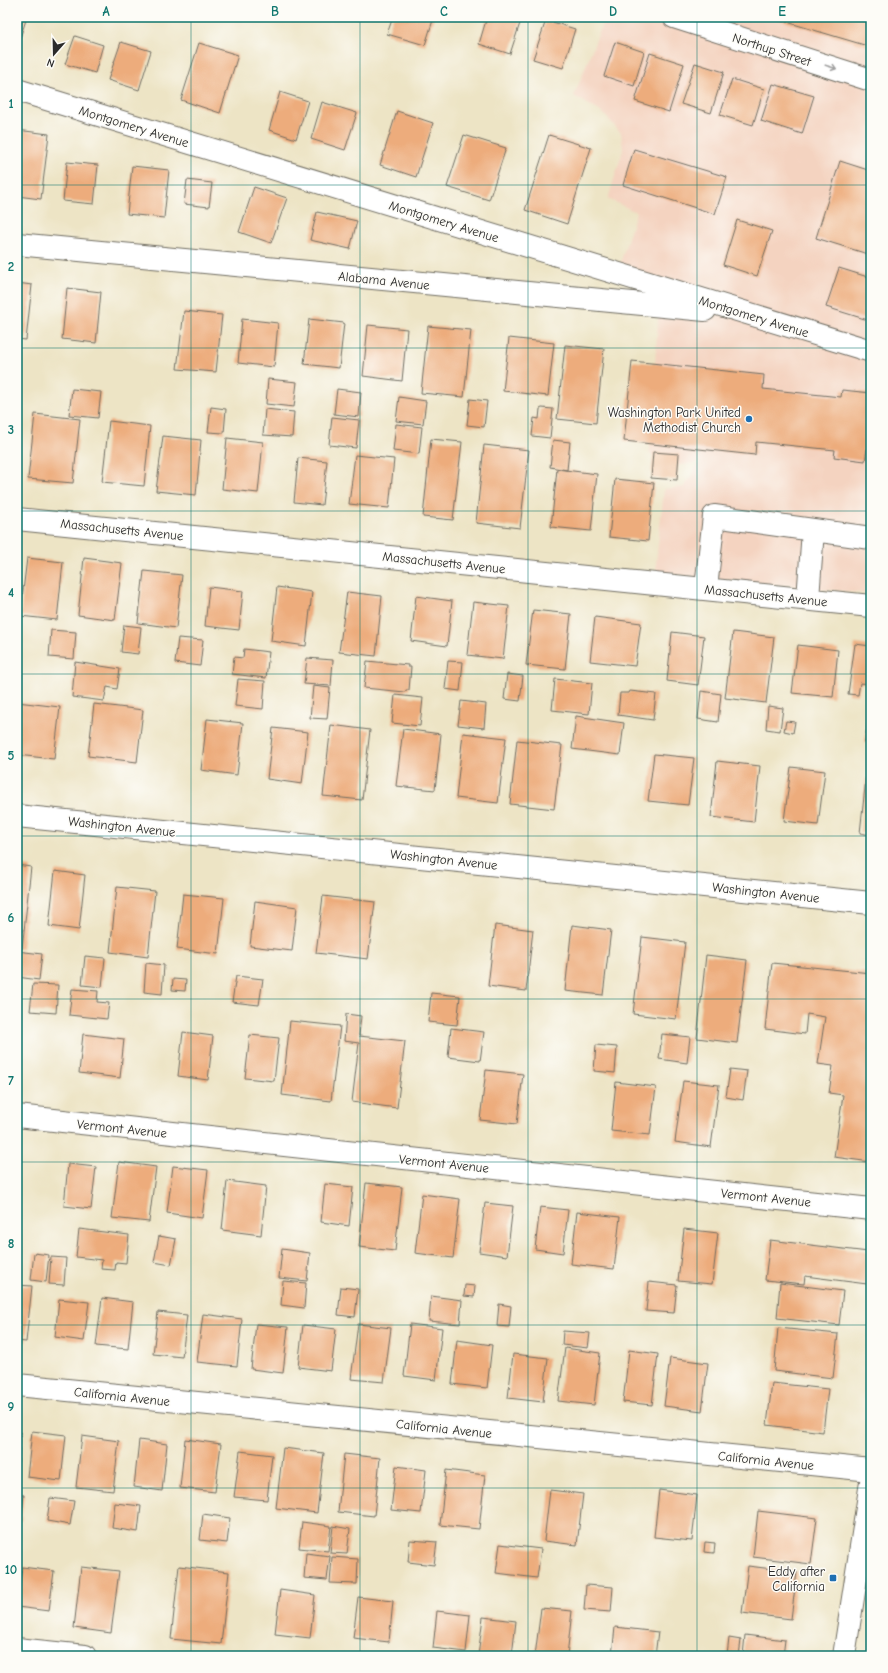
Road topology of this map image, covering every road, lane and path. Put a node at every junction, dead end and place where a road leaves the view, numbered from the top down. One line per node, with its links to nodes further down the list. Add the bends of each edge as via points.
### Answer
1 (674, 17): 2 (street, Northup Street, one-way to 2)
2 (871, 80)
3 (17, 90): 5 (street, Montgomery Avenue)
4 (17, 244): 5 (street, Alabama Avenue)
5 (751, 315): 6 (street, Montgomery Avenue)
6 (871, 351)
7 (17, 519): 10 (street, Massachusetts Avenue)
8 (814, 530): 9 (street); 10 (street, via 714,516); 11 (street)
9 (871, 538)
10 (706, 588): 11 (street, Massachusetts Avenue)
11 (808, 599): 12 (street, Massachusetts Avenue)
12 (871, 606)
13 (17, 816): 14 (street, Washington Avenue)
14 (871, 903)
15 (17, 1116): 16 (street, Vermont Avenue)
16 (871, 1209)
17 (17, 1385): 18 (street, California Avenue)
18 (871, 1470)
19 (871, 1482): 22 (street)
20 (17, 1649): 21 (street)
21 (86, 1656)
22 (844, 1656)

